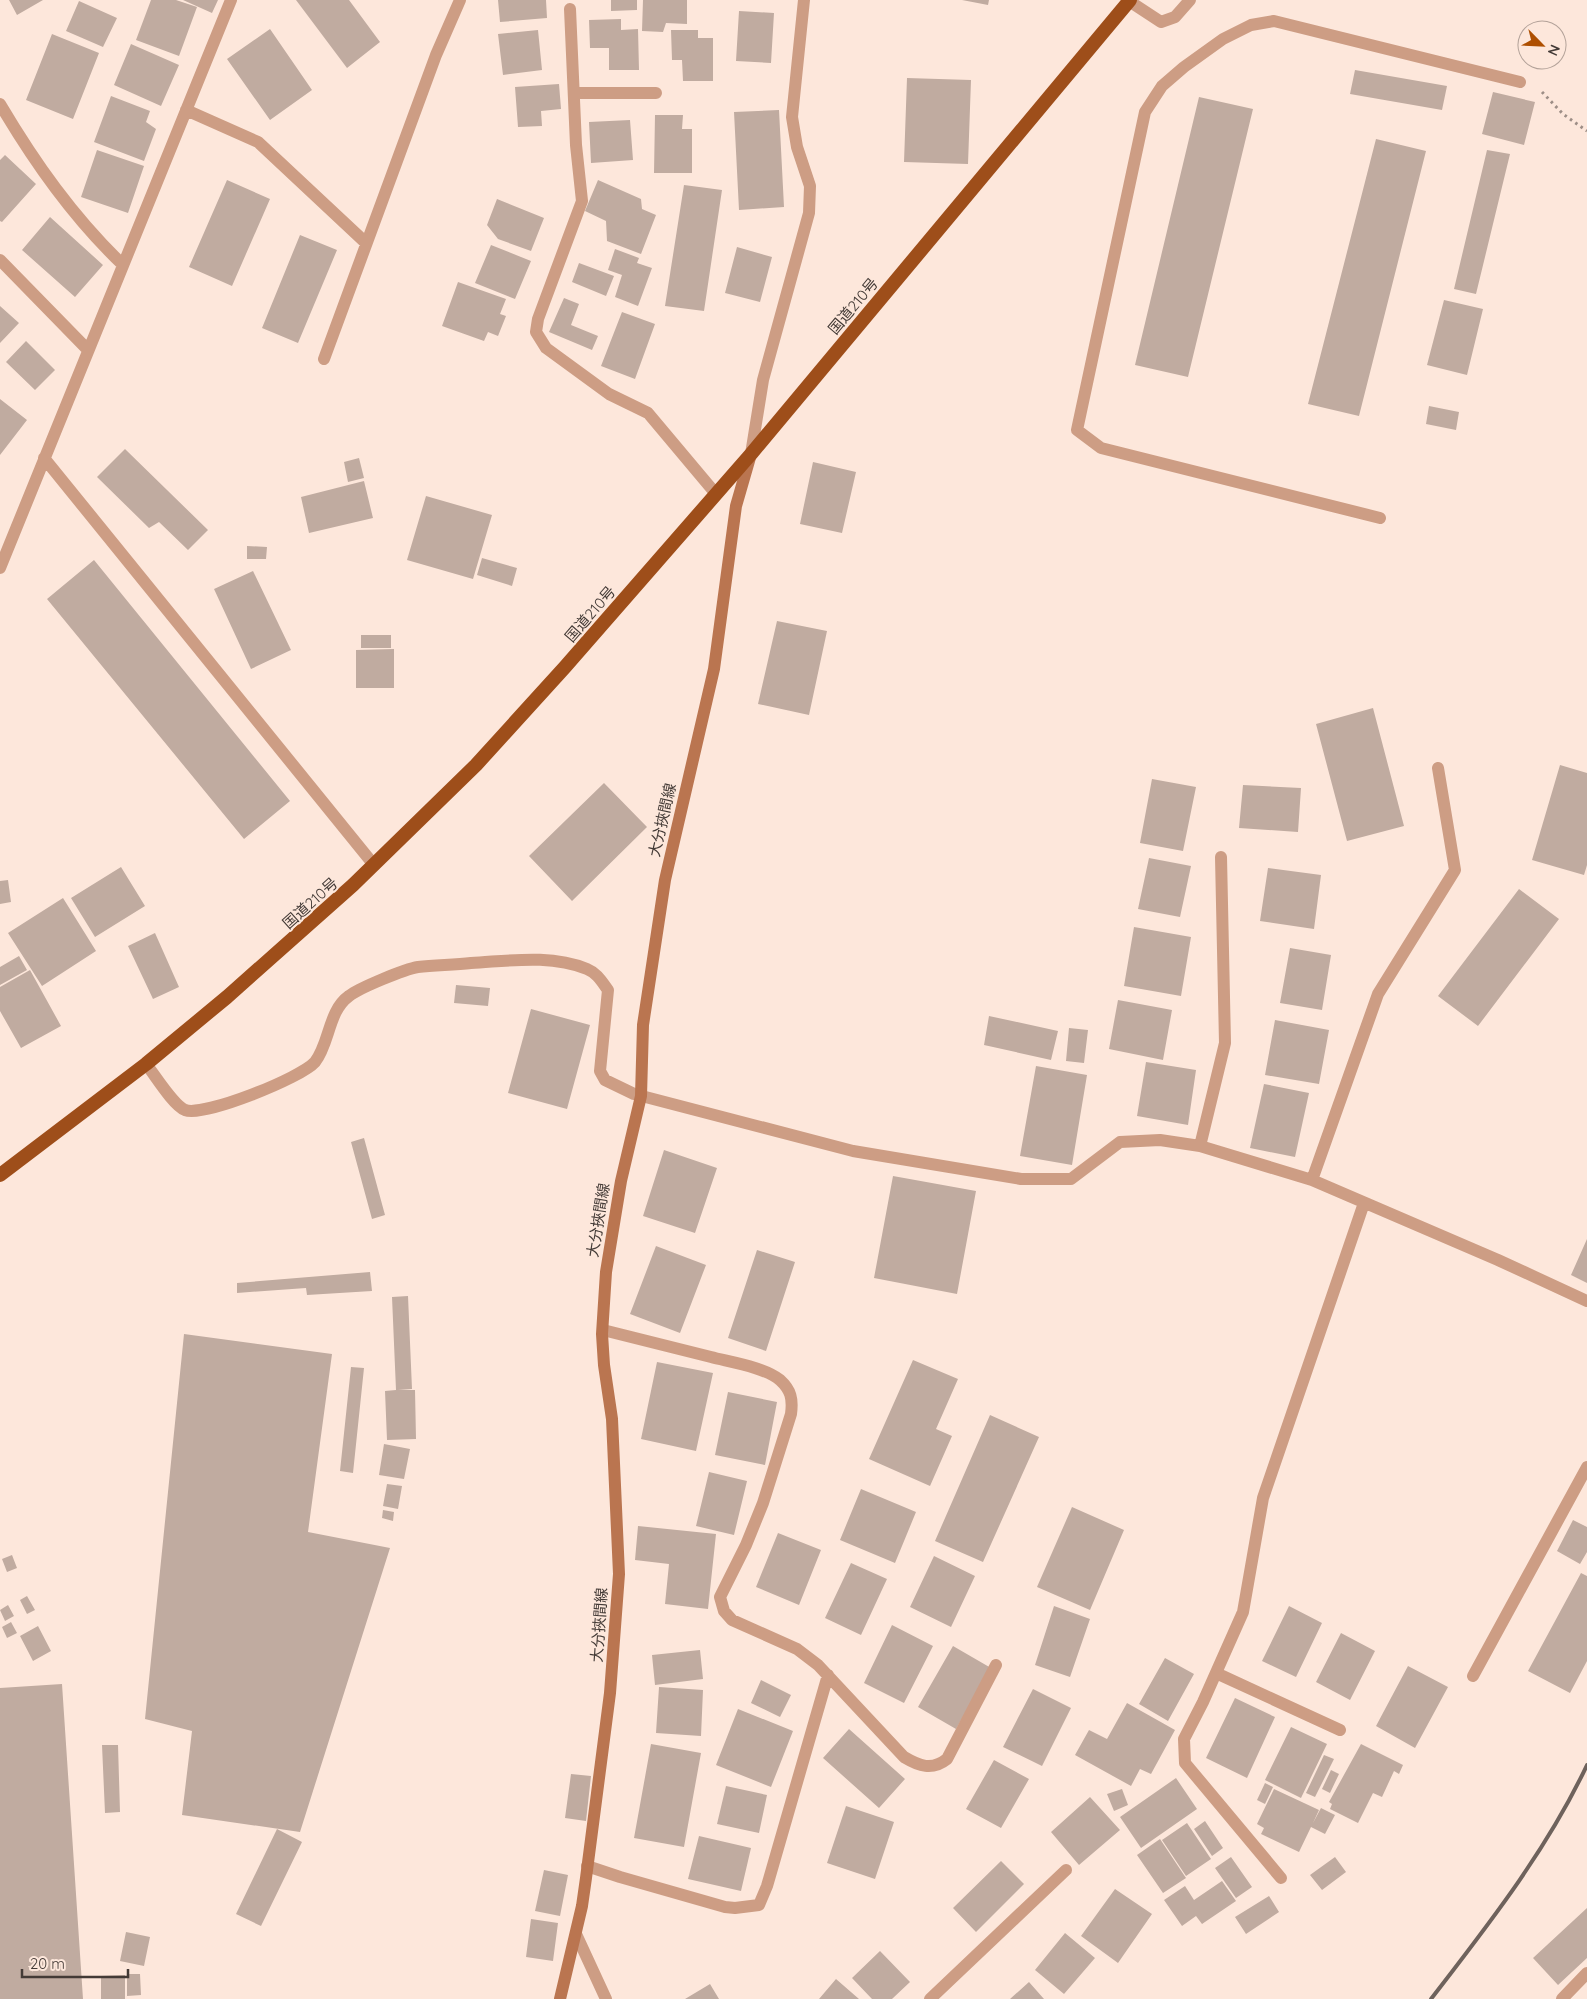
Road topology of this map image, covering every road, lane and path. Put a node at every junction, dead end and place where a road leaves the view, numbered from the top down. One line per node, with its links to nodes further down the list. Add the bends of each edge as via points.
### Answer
1 (231, 0): 11 (street)
2 (460, 0): 13 (street, via 436,55)
3 (804, 0): 18 (street, via 792,117 796,147 810,186 809,213 763,380)
4 (1190, 0): 5 (street, via 1175,16 1161,22)
5 (1130, 1): 18 (highway, 国道210号)
6 (570, 9): 8 (street)
7 (1520, 82): 12 (path, via 1540,91 1563,114); 21 (street, via 1274,21 1251,25 1223,38 1162,86 1145,112 1077,430 1101,448)
8 (574, 93): 9 (street); 20 (street, via 582,200 536,332 546,348 562,360 610,394 648,413)
9 (656, 93)
10 (0, 104): 15 (street, via 52,185 76,216)
11 (186, 110): 13 (street, via 258,142); 15 (street)
12 (1587, 130)
13 (366, 243): 17 (street)
14 (0, 260): 16 (street)
15 (123, 265): 16 (street)
16 (88, 350): 19 (street)
17 (324, 359)
18 (751, 454): 20 (highway, 国道210号); 29 (main road, 大分挾間線, via 736,506 714,669 663,889 643,1025)
19 (44, 458): 23 (street); 27 (street)
20 (716, 494): 27 (highway, 国道210号, via 518,720)
21 (1380, 518)
22 (0, 534): 23 (street)
23 (9, 546): 24 (street)
24 (0, 568)
25 (1438, 768): 32 (street, via 1456,870 1378,994)
26 (1221, 857): 30 (street, via 1225,1043)
27 (374, 866): 28 (highway, 国道210号, via 261,968)
28 (146, 1064): 29 (street, via 177,1103 186,1110 198,1110 256,1093 303,1072 320,1053 340,1004 352,994 406,970 553,960 588,969 608,990 600,1071 605,1080); 31 (highway, 国道210号)
29 (640, 1096): 30 (street, via 853,1152 1021,1179 1071,1179 1120,1142 1160,1140); 35 (main road, 大分挾間線, via 609,1254)
30 (1200, 1146): 32 (street)
31 (0, 1175)
32 (1312, 1180): 33 (street)
33 (1364, 1203): 34 (street); 38 (street, via 1263,1498 1244,1612)
34 (1587, 1301)
35 (603, 1330): 39 (street, via 763,1372 779,1379 792,1394 791,1414 763,1502 720,1597 724,1611 732,1620 807,1655); 42 (main road, 大分挾間線, via 604,1365 612,1419 619,1574 610,1693)
36 (1587, 1467): 40 (street)
37 (996, 1665): 39 (street, via 953,1751 934,1767 916,1764 904,1757)
38 (1216, 1673): 41 (street); 44 (street, via 1184,1739 1185,1762)
39 (828, 1675): 42 (street, via 767,1886 758,1905 725,1907)
40 (1473, 1676)
41 (1340, 1730)
42 (587, 1866): 45 (main road, 大分挾間線)
43 (1066, 1870): 49 (street)
44 (1281, 1878)
45 (576, 1934): 47 (main road, 大分挾間線); 48 (street)
46 (1587, 1973): 50 (street)
47 (560, 1999)
48 (606, 1999)
49 (930, 1999)
50 (1562, 1999)

